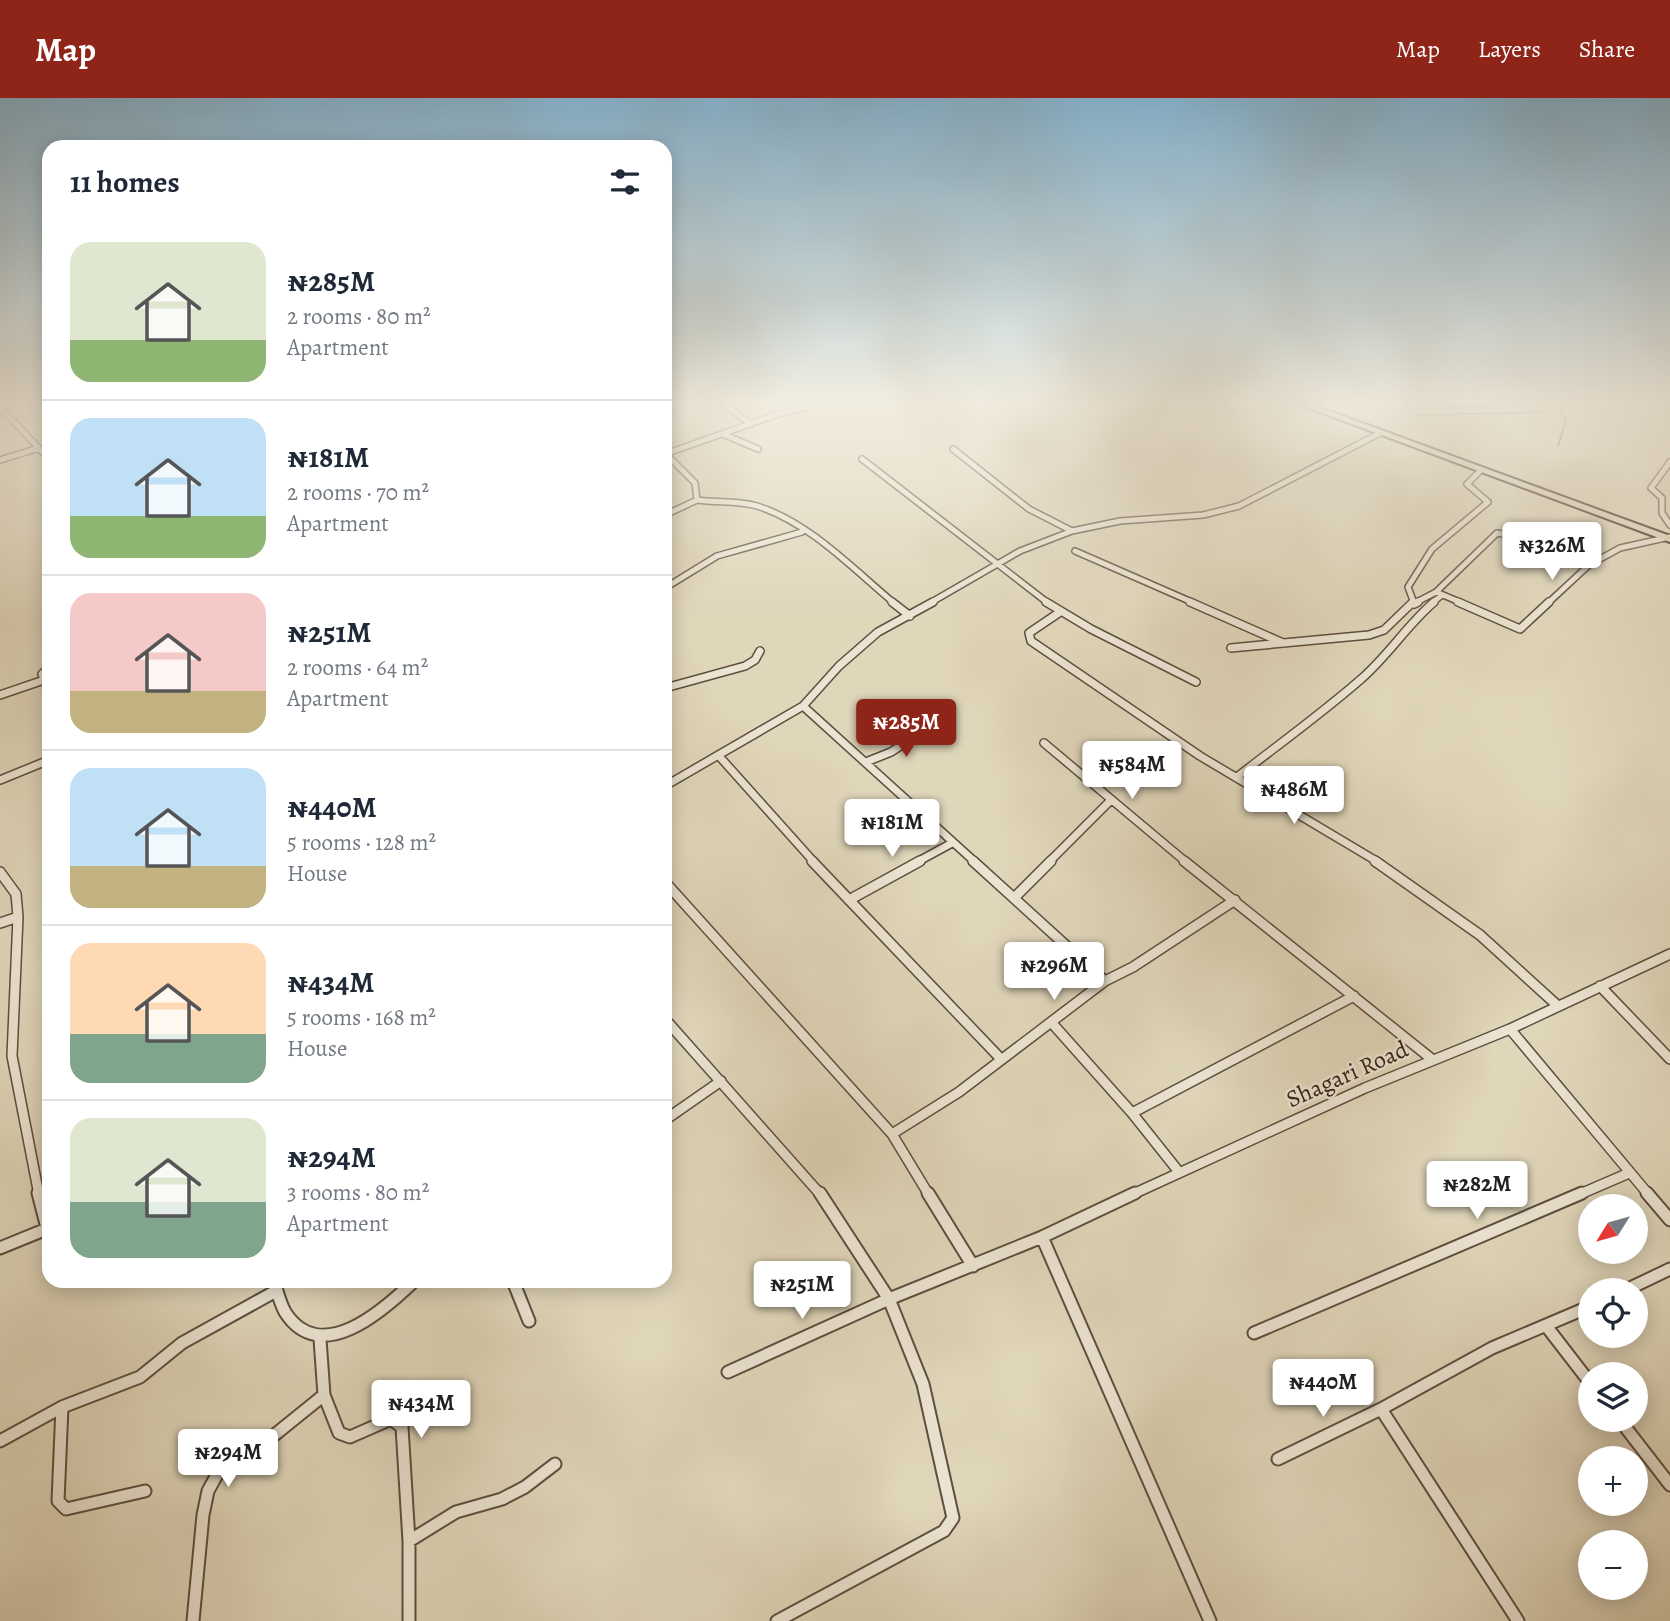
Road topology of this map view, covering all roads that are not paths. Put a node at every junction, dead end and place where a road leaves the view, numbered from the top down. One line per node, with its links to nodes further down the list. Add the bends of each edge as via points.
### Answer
1 (684, 472): 8 (street, via 695,483)
2 (880, 472): 16 (street)
3 (982, 472): 11 (street, via 1028,509)
4 (1305, 472): 11 (street, via 1239,506 1203,515 1120,521)
5 (1479, 472): 19 (street, via 1468,484 1488,502 1429,552 1408,587)
6 (1487, 472): 13 (highway)
7 (1663, 472): 10 (street, via 1651,488 1662,498 1662,513)
8 (697, 500): 9 (street); 12 (street, via 756,506)
9 (672, 511)
10 (1670, 525)
11 (1072, 531): 16 (street, via 1020,551)
12 (802, 532): 17 (street, via 717,556); 21 (street)
13 (1670, 539): 15 (street, via 1620,548)
14 (1075, 551): 22 (street)
15 (1589, 565): 18 (street, via 1520,629); 18 (street, via 1518,535 1497,533)
16 (997, 567): 20 (street); 21 (street)
17 (672, 584)
18 (1439, 594): 19 (street); 35 (street, via 1360,680)
19 (1414, 604): 22 (street, via 1377,633)
20 (1060, 612): 25 (street); 35 (street, via 1029,633 1031,641)
21 (910, 616): 29 (street, via 878,632)
22 (1285, 644): 23 (street)
23 (1231, 648)
24 (760, 652): 27 (street, via 745,666)
25 (1196, 682)
26 (42, 684): 28 (street)
27 (672, 686)
28 (0, 695)
29 (803, 706): 32 (street); 33 (street)
30 (931, 726): 33 (street)
31 (1044, 743): 38 (street)
32 (719, 756): 37 (street); 43 (street)
33 (866, 762): 39 (street)
34 (42, 763): 36 (street)
35 (1237, 777): 51 (street, via 1432,896)
36 (0, 780)
37 (672, 782)
38 (1110, 801): 42 (street); 44 (street)
39 (952, 843): 42 (street); 43 (street)
40 (0, 872): 45 (street, via 16,894)
41 (672, 890): 61 (street)
42 (1014, 898): 48 (street)
43 (849, 900): 55 (street)
44 (1235, 900): 48 (street); 50 (street)
45 (18, 918): 46 (street); 64 (street, via 12,1056)
46 (0, 923)
47 (1670, 954): 49 (street, Shagari Road)
48 (1105, 981): 52 (street)
49 (1600, 986): 51 (street, Shagari Road); 56 (street)
50 (1354, 996): 57 (street); 59 (street)
51 (1558, 1006): 54 (street, Shagari Road)
52 (1051, 1022): 55 (street); 59 (street)
53 (672, 1027): 58 (street)
54 (1510, 1029): 57 (street, Shagari Road); 63 (street)
55 (1000, 1058): 61 (street, via 959,1092)
56 (1670, 1059)
57 (1433, 1060): 62 (street, Shagari Road)
58 (721, 1081): 60 (street); 76 (street, via 827,1201)
59 (1132, 1113): 62 (street)
60 (672, 1115)
61 (892, 1134): 69 (street)
62 (1179, 1172): 67 (street, Shagari Road)
63 (1629, 1173): 65 (street); 80 (street)
64 (42, 1205)
65 (1670, 1220)
66 (42, 1230): 68 (street)
67 (1042, 1237): 69 (street, Shagari Road); 97 (street)
68 (0, 1248)
69 (973, 1266): 76 (street, Shagari Road)
70 (1670, 1269): 71 (street)
71 (1648, 1280)
72 (272, 1288): 85 (street, via 182,1343 140,1377)
73 (276, 1288): 81 (street, via 293,1327)
74 (405, 1288): 81 (street, via 358,1325 341,1335)
75 (516, 1288): 78 (street)
76 (889, 1299): 83 (street, Shagari Road); 96 (street, via 923,1384 953,1518 944,1531)
77 (1578, 1312): 79 (street)
78 (529, 1321)
79 (1547, 1327): 82 (street); 86 (street, via 1492,1348)
80 (1254, 1333)
81 (320, 1339): 84 (street)
82 (1578, 1367)
83 (728, 1372)
84 (324, 1395): 93 (street, via 338,1433 349,1437 391,1419 402,1427); 94 (street, via 268,1441 219,1471 208,1491 203,1515)
85 (62, 1407): 88 (street); 92 (street, via 58,1501 66,1509)
86 (1381, 1409): 89 (street); 98 (street)
87 (1629, 1432): 91 (street)
88 (0, 1441)
89 (1278, 1459)
90 (555, 1464): 93 (street, via 513,1493 456,1512)
91 (1670, 1485)
92 (145, 1491)
93 (409, 1541): 95 (street)
94 (193, 1621)
95 (409, 1621)
96 (777, 1621)
97 (1210, 1621)
98 (1518, 1621)

